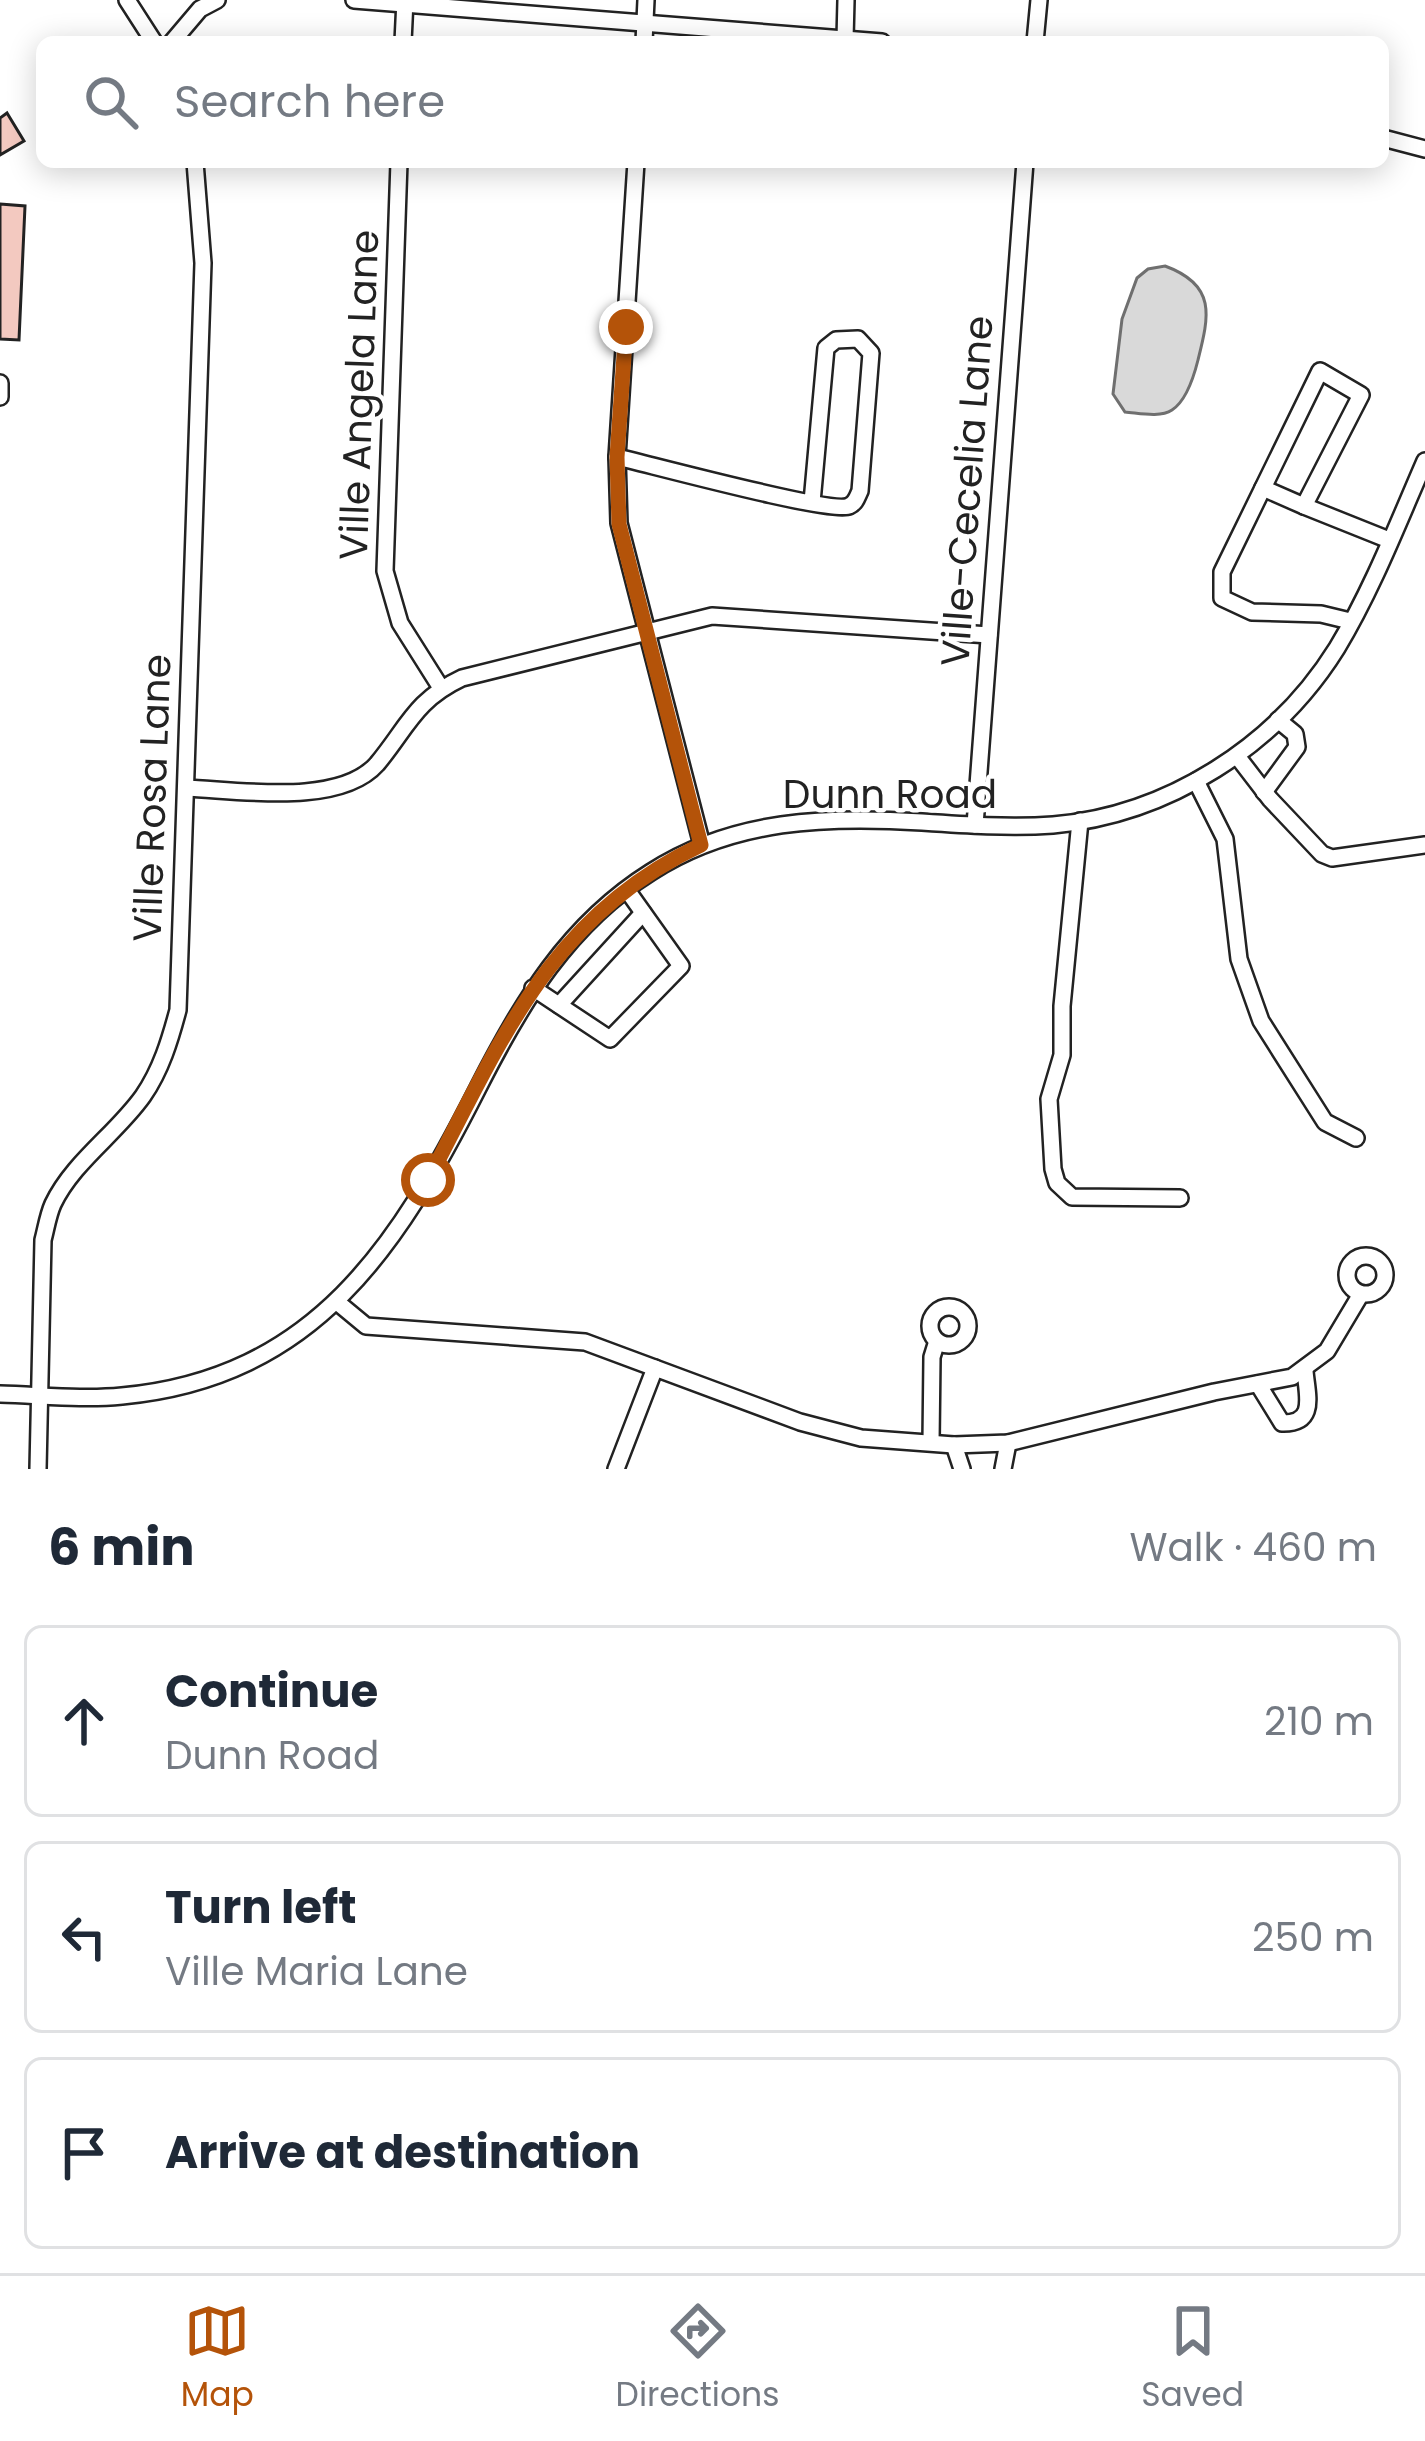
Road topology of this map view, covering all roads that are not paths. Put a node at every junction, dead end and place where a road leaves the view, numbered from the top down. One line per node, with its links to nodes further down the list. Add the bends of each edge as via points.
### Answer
1 (128, 0): 9 (street)
2 (217, 0): 10 (street)
3 (354, 0): 7 (street)
4 (646, 0): 8 (street)
5 (846, 0): 14 (street)
6 (1039, 0): 15 (street)
7 (405, 3): 8 (street); 11 (street)
8 (645, 21): 12 (street); 13 (street)
9 (150, 36)
10 (177, 36)
11 (404, 36)
12 (644, 36)
13 (811, 36)
14 (844, 36)
15 (1036, 36)
16 (1389, 140): 17 (street)
17 (1425, 149)
18 (195, 168): 37 (street, Ville Rosa Lane, via 203,263)
19 (399, 168): 33 (street, Ville Angela Lane, via 385,571 400,623)
20 (636, 168): 24 (street)
21 (1025, 168): 32 (street, Ville-Cecelia Lane)
22 (0, 383): 23 (street)
23 (0, 397)
24 (617, 457): 27 (street); 31 (street, via 619,524)
25 (1425, 461): 29 (street, Dunn Road)
26 (1263, 488): 28 (street); 28 (street, via 1320,370 1361,395); 30 (street, via 1222,572 1222,598 1252,612)
27 (812, 502): 27 (street, via 844,508 860,491 871,353 858,339 826,348)
28 (1304, 506): 29 (street)
29 (1389, 540): 30 (street, Dunn Road)
30 (1350, 622): 34 (street, Dunn Road)
31 (646, 632): 32 (street, via 712,616); 33 (street); 41 (street)
32 (989, 635): 40 (street, Ville-Cecelia Lane)
33 (441, 688): 37 (street, via 379,761 347,784)
34 (1278, 720): 35 (street, Dunn Road); 38 (street, via 1297,747)
35 (1237, 755): 36 (street, Dunn Road); 38 (street)
36 (1196, 781): 39 (street, Dunn Road); 47 (street, via 1225,839 1239,958 1262,1022 1324,1122)
37 (186, 788): 56 (street, Ville Rosa Lane, via 178,1010 147,1091 53,1204 43,1240)
38 (1264, 792): 42 (street, via 1332,858)
39 (1080, 821): 40 (street, Dunn Road); 48 (street, via 1061,1055 1049,1099 1053,1169 1072,1197)
40 (975, 826): 41 (street, Dunn Road, via 810,819)
41 (701, 845): 43 (street, Dunn Road)
42 (1425, 845)
43 (627, 890): 44 (street); 45 (street, Dunn Road, via 575,933)
44 (644, 913): 46 (street); 46 (street, via 681,966 610,1040)
45 (533, 988): 46 (street); 50 (street, Dunn Road, via 411,1212)
46 (559, 1005)
47 (1356, 1138)
48 (1180, 1198)
49 (1361, 1294): 53 (street, via 1327,1351)
50 (337, 1302): 52 (street, via 366,1325 551,1336); 56 (street, Dunn Road, via 217,1376 122,1396)
51 (937, 1341): 57 (street)
52 (655, 1368): 57 (street, via 800,1422 861,1438); 61 (street)
53 (1305, 1371): 54 (street); 54 (street, via 1309,1410 1292,1424 1282,1424)
54 (1258, 1384): 58 (street)
55 (0, 1394): 56 (street, Dunn Road)
56 (41, 1395): 60 (street, Ville Rosa Lane)
57 (931, 1442): 59 (street)
58 (1008, 1442): 59 (street); 63 (street)
59 (955, 1445): 62 (street)
60 (38, 1469)
61 (616, 1469)
62 (962, 1469)
63 (1003, 1469)

